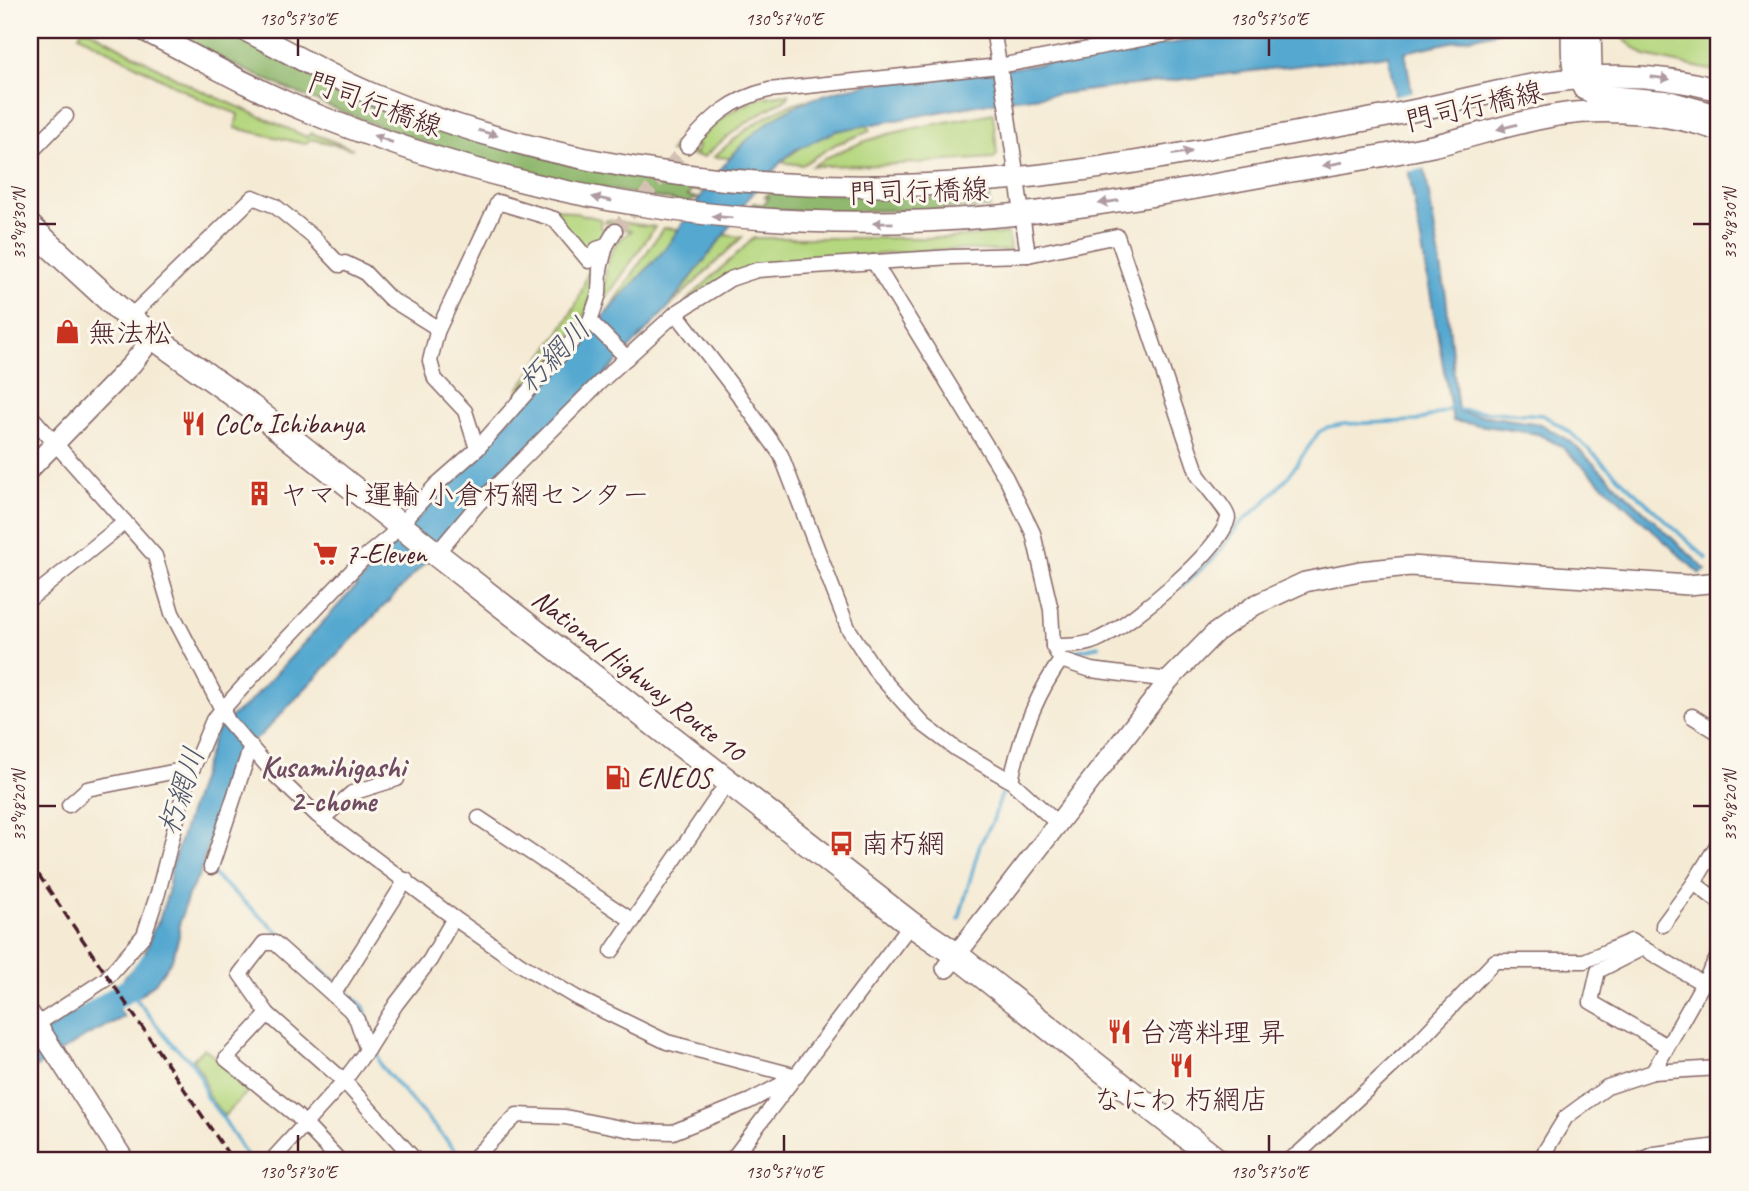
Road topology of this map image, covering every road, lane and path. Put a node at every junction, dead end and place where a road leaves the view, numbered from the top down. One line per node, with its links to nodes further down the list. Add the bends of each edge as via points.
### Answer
1 (144, 30): 17 (main road, 門司行橋線, one-way to 1, via 858,223 755,220 636,206 448,161 302,109)
2 (246, 30): 16 (main road, 門司行橋線, one-way to 16, via 373,94 460,126 633,168 711,179 858,187)
3 (993, 30): 7 (street)
4 (1189, 30): 7 (street)
5 (1572, 30): 8 (main road)
6 (1590, 30): 8 (main road)
7 (999, 66): 14 (street, via 747,95 706,124); 16 (street)
8 (1583, 72): 9 (main road, 門司行橋線, one-way to 9, via 1673,79); 11 (main road, via 1574,105); 12 (main road, via 1601,96 1670,102); 16 (main road, 門司行橋線, one-way to 8, via 1395,115)
9 (1719, 90)
10 (66, 116): 15 (street)
11 (1558, 116): 13 (main road, 門司行橋線, via 1643,114); 17 (main road, 門司行橋線, one-way to 17, via 1400,152)
12 (1719, 116)
13 (1719, 130)
14 (687, 146)
15 (30, 153)
16 (1015, 178): 17 (street)
17 (1021, 214): 22 (street)
18 (30, 228): 25 (highway, National Highway Route 10)
19 (615, 231): 20 (street)
20 (606, 246): 26 (street); 27 (street, via 597,249 589,261 554,219 498,202)
21 (30, 248): 28 (highway, National Highway Route 10, via 74,290)
22 (1028, 255): 23 (street); 39 (street, via 1117,236 1198,475 1228,518 1194,566 1142,610 1100,639 1077,646)
23 (874, 262): 24 (street, via 757,271 730,279); 39 (street, via 1006,478 1033,533 1051,610)
24 (676, 313): 29 (street); 48 (street, via 781,455 848,628 877,673 924,725)
25 (129, 318): 27 (street, via 253,197 275,206 340,265 364,272 389,298 429,321); 28 (highway, National Highway Route 10)
26 (595, 325): 29 (street); 32 (street)
27 (438, 332): 32 (street, via 430,361 435,379 465,411)
28 (149, 342): 31 (street); 35 (highway, National Highway Route 10, via 251,407)
29 (624, 354): 36 (street, via 478,504)
30 (30, 415): 31 (street)
31 (55, 444): 33 (street); 34 (street)
32 (477, 449): 35 (street)
33 (30, 469)
34 (125, 522): 38 (street); 42 (street, via 155,556 172,613)
35 (394, 531): 36 (highway, National Highway Route 10); 42 (street, via 279,646)
36 (432, 560): 49 (highway, National Highway Route 10); 62 (highway, National Highway Route 10)
37 (1719, 582): 41 (street, via 1688,585 1410,566 1360,570 1305,582 1255,606 1215,633)
38 (31, 598)
39 (1053, 646): 40 (street)
40 (1061, 660): 41 (street, via 1091,670); 48 (street, via 1029,718)
41 (1169, 680): 53 (street)
42 (225, 715): 45 (street); 46 (street, via 213,720)
43 (1692, 716): 44 (street)
44 (1719, 733)
45 (251, 745): 52 (street); 55 (street)
46 (192, 768): 50 (street, via 87,789); 70 (street, via 144,935 106,979)
47 (397, 779): 52 (street, via 352,793)
48 (1011, 781): 53 (street)
49 (720, 793): 60 (street); 62 (highway, National Highway Route 10)
50 (69, 805)
51 (479, 818): 60 (street)
52 (322, 819): 56 (street)
53 (1057, 823): 66 (street)
54 (1719, 842): 57 (street)
55 (211, 867)
56 (406, 880): 59 (street); 68 (street)
57 (1694, 883): 58 (street); 61 (street)
58 (1719, 902)
59 (454, 918): 72 (street); 75 (street, via 577,999 667,1042)
60 (632, 921): 64 (street)
61 (1663, 925)
62 (907, 930): 66 (highway, National Highway Route 10); 75 (street)
63 (1643, 948): 67 (street); 71 (street, via 1598,971 1591,1002); 87 (street, via 1631,941 1584,961 1495,961 1415,1045)
64 (611, 951)
65 (1719, 955): 67 (street)
66 (950, 961): 85 (highway, National Highway Route 10); 86 (highway, National Highway Route 10)
67 (1702, 983): 71 (street)
68 (337, 989): 69 (street, via 275,943 264,943 240,974); 72 (street)
69 (268, 1014): 76 (street); 77 (street, via 226,1059)
70 (33, 1024): 79 (street)
71 (1667, 1046): 74 (street)
72 (368, 1048): 76 (street)
73 (1719, 1068): 74 (street)
74 (1653, 1072): 88 (street, via 1607,1087 1566,1117)
75 (797, 1076): 83 (street, via 673,1132 517,1115); 84 (street)
76 (344, 1081): 77 (street); 82 (street)
77 (304, 1125): 80 (street); 81 (street)
78 (1719, 1146): 89 (street, via 1654,1154)
79 (125, 1161)
80 (271, 1161)
81 (340, 1161)
82 (416, 1161)
83 (471, 1161)
84 (731, 1161)
85 (1193, 1161)
86 (1218, 1161)
87 (1287, 1161)
88 (1539, 1161)
89 (1639, 1161)

